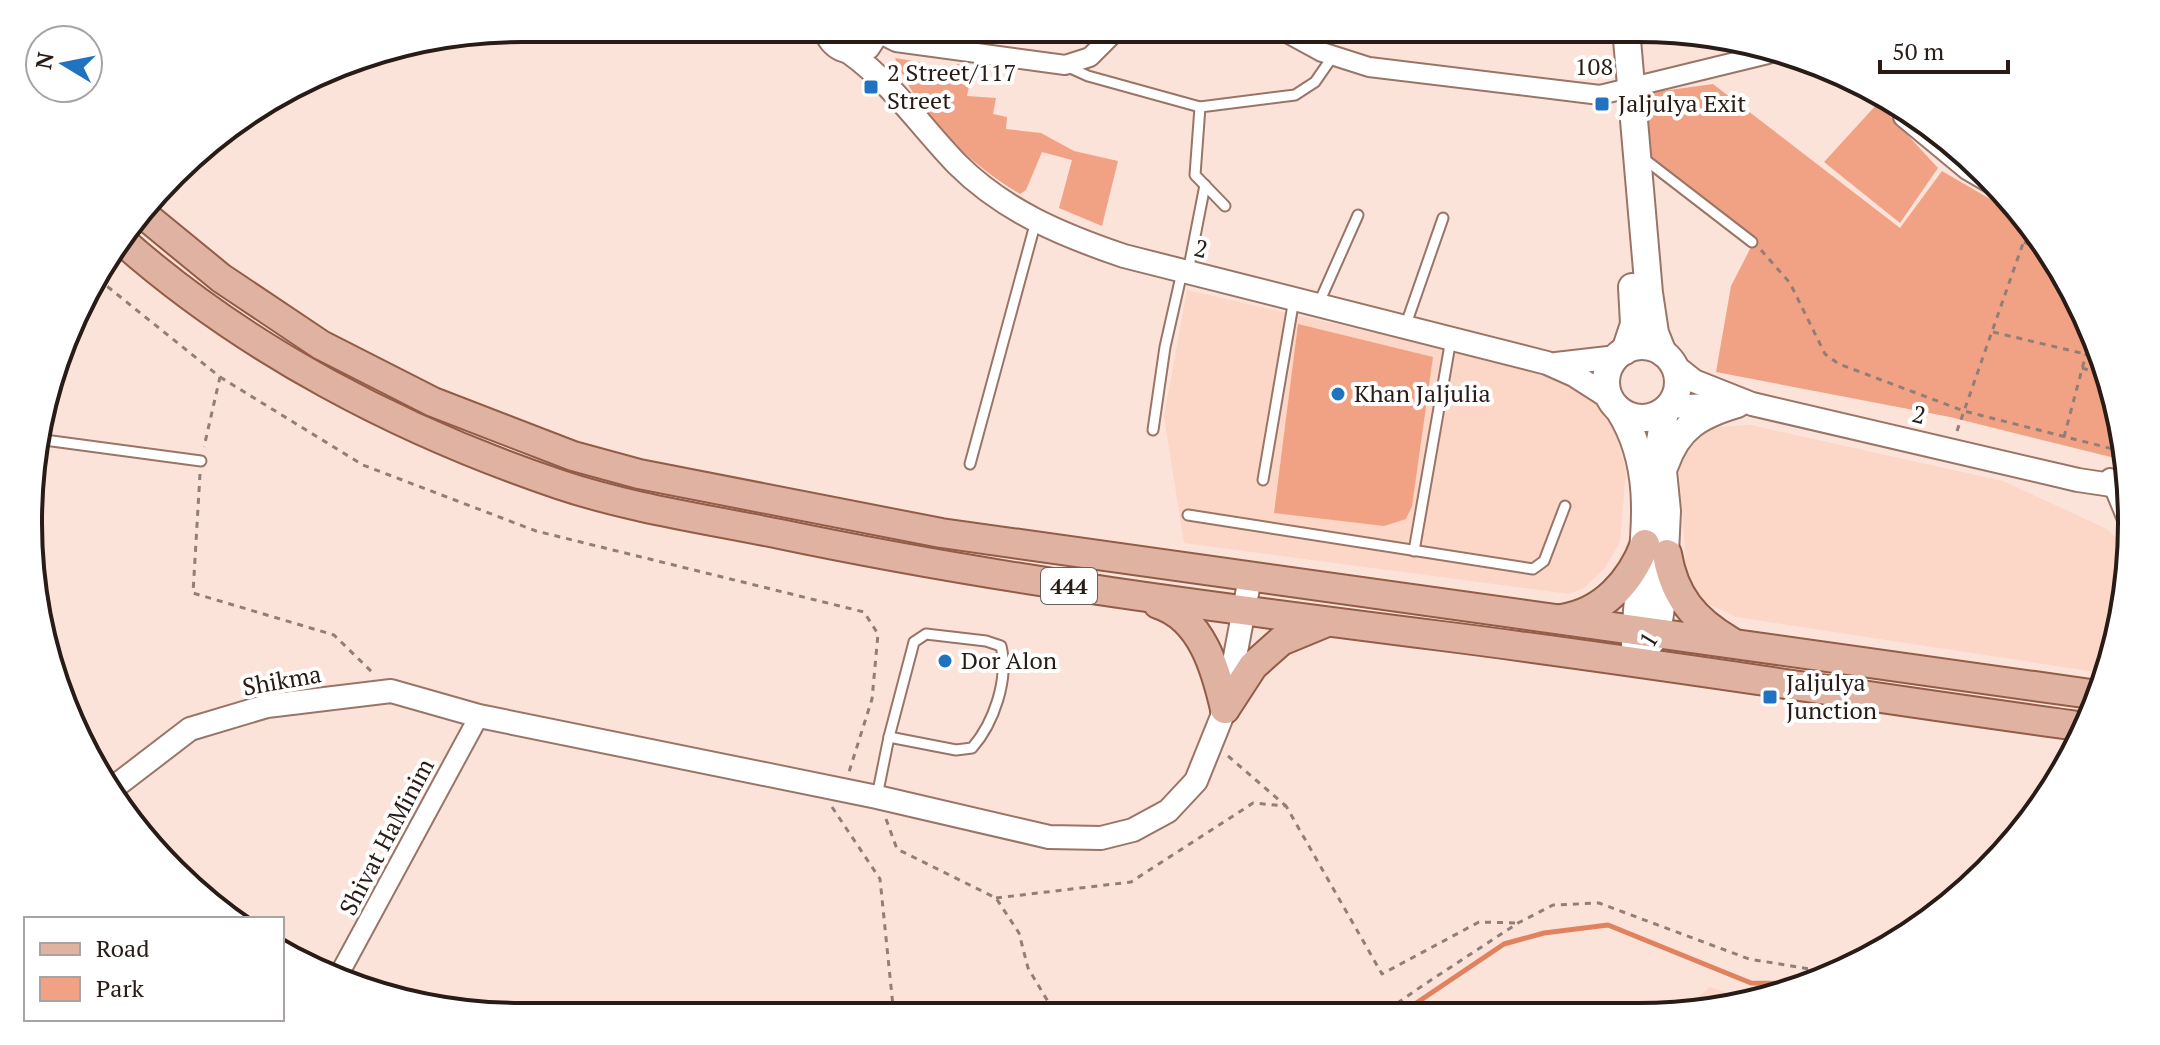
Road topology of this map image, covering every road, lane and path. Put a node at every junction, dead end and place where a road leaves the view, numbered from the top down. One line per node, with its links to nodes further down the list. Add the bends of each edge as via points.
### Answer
1 (831, 42): 9 (street, 2)
2 (873, 42): 9 (street)
3 (881, 42): 13 (street, 2)
4 (896, 42): 12 (street)
5 (1105, 42): 12 (street, via 1090,57)
6 (1308, 42): 10 (street, 108)
7 (1612, 42): 14 (main road)
8 (1625, 42): 14 (main road)
9 (850, 53): 13 (street, 2)
10 (1333, 56): 14 (street, 108, via 1384,69 1580,93); 15 (lane, via 1315,82 1295,95)
11 (1754, 56): 14 (street, 108)
12 (1065, 65): 15 (lane)
13 (892, 91): 22 (street, 2, via 958,165 1005,204)
14 (1623, 92): 16 (main road); 35 (main road, via 1634,311)
15 (1200, 107): 17 (lane, via 1195,175)
16 (1637, 153): 24 (lane); 37 (main road, via 1652,319)
17 (1205, 185): 18 (lane); 28 (lane)
18 (1225, 206)
19 (1358, 215): 31 (lane)
20 (1443, 218): 32 (lane)
21 (150, 220): 60 (main road, 444, via 221,278 321,345 433,402 573,456 639,474 941,533)
22 (1036, 221): 28 (street, 2, via 1110,251); 52 (lane)
23 (2025, 239): 25 (path)
24 (1752, 242): 45 (path, via 1790,283 1825,354)
25 (2024, 242): 26 (path); 33 (path)
26 (2029, 245)
27 (130, 246): 61 (main road, 444, via 208,306 326,383 432,435 560,485 932,565)
28 (1185, 272): 30 (street, 2); 46 (lane, via 1165,347)
29 (105, 284): 41 (path)
30 (1294, 299): 31 (street, 2); 54 (lane)
31 (1318, 305): 32 (street, 2)
32 (1405, 327): 34 (street, 2)
33 (1992, 332): 36 (path); 45 (path)
34 (1451, 339): 38 (street, 2); 59 (lane)
35 (1621, 354): 37 (main road, via 1641,346); 38 (street, 2, via 1584,363); 42 (main road, via 1607,372)
36 (2086, 354): 39 (path)
37 (1669, 359): 43 (street, 2, via 1694,381); 44 (main road, via 1677,391)
38 (1547, 363): 42 (street, 2)
39 (2082, 368): 40 (path); 47 (path)
40 (2093, 371)
41 (220, 377): 51 (path); 77 (path, via 363,465 536,531 864,612 878,634 872,699)
42 (1614, 404): 44 (main road, via 1647,418); 58 (main road, 1, via 1641,456)
43 (1744, 404): 44 (street, 2); 50 (street, 2); 53 (main road, via 1696,419 1681,431)
44 (1667, 409): 53 (main road, 1, via 1660,441)
45 (1964, 411): 47 (path); 50 (path)
46 (1153, 430)
47 (2064, 437): 49 (path)
48 (49, 441): 51 (lane)
49 (2112, 449)
50 (1951, 450): 55 (street, 2, via 2073,479)
51 (201, 461): 68 (path, via 193,593 334,635)
52 (970, 464)
53 (1664, 468): 58 (main road, 1)
54 (1263, 480)
55 (2117, 482)
56 (1565, 506): 59 (lane, via 1544,561 1533,569)
57 (1188, 515): 59 (lane)
58 (1656, 549): 63 (main road, via 1613,595 1581,615); 65 (main road, 1); 66 (main road, via 1687,607 1714,632)
59 (1414, 551)
60 (1250, 578): 62 (street, Shikma); 63 (main road, 444)
61 (1136, 596): 62 (main road, 444); 70 (main road, via 1187,621 1215,668)
62 (1245, 610): 64 (main road, 444); 70 (street, Shikma)
63 (1553, 620): 65 (main road, 444)
64 (1328, 621): 67 (main road, 444); 70 (main road, via 1281,641 1253,666)
65 (1646, 632): 66 (main road, 444); 67 (main road, 1)
66 (1742, 647): 69 (main road, 444)
67 (1636, 660): 72 (main road, 444)
68 (391, 691): 71 (street, Shikma); 75 (street, Shikma, via 267,706 190,729)
69 (2086, 693)
70 (1225, 709): 74 (street, Shikma)
71 (479, 716): 76 (street, Shikma); 82 (street, Shivat HaMinim)
72 (2072, 725)
73 (889, 737): 73 (lane, via 956,750 972,748 994,715 1004,658 1001,646 926,634 914,642); 78 (lane)
74 (1214, 743): 78 (street, Shikma, via 1196,781 1168,811 1133,830 1101,838 1049,837); 79 (path)
75 (119, 783)
76 (818, 786): 77 (street, Shikma); 84 (path, via 880,879)
77 (843, 791): 78 (street, Shikma)
78 (877, 797): 80 (path, via 897,849)
79 (1286, 806): 80 (path, via 1253,803 1131,882); 81 (path, via 1382,974 1479,922)
80 (996, 898): 85 (path, via 1019,933 1028,968)
81 (1518, 923): 83 (path, via 1553,905 1599,903 1749,959); 86 (path)
82 (343, 967)
83 (1812, 969)
84 (893, 1003)
85 (1049, 1003)
86 (1398, 1003)

